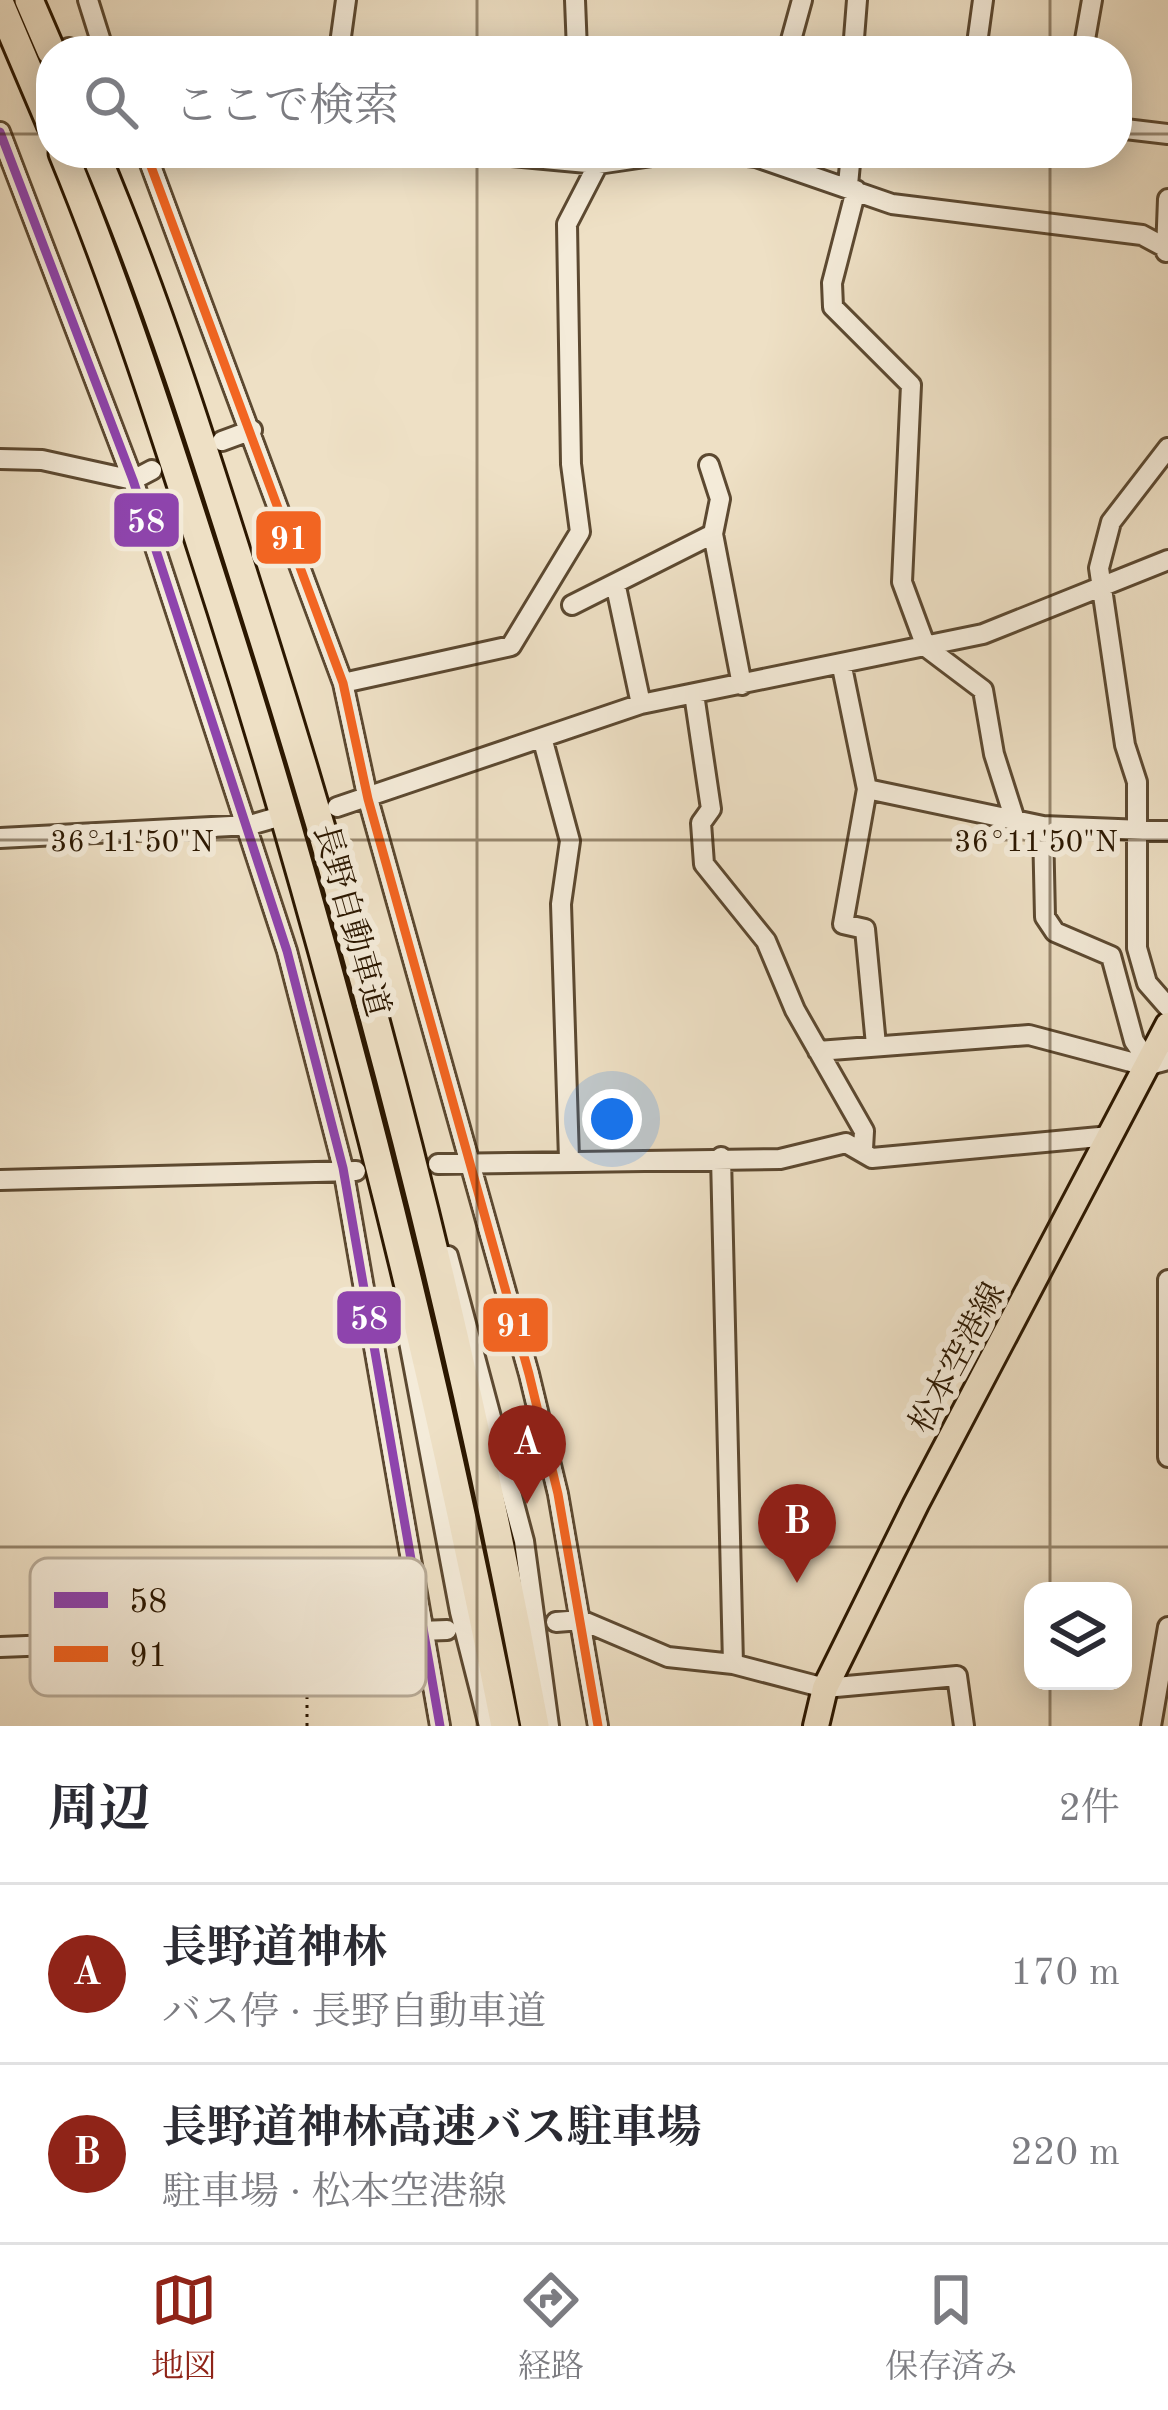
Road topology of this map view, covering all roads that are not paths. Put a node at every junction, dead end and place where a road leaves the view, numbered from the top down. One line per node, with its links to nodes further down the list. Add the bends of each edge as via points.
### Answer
1 (29, 0): 10 (highway)
2 (88, 0): 11 (street)
3 (346, 0): 12 (street)
4 (575, 0): 13 (street)
5 (802, 0): 14 (street)
6 (857, 0): 15 (street)
7 (983, 0): 16 (street)
8 (1092, 0): 17 (street)
9 (0, 4): 18 (highway)
10 (56, 36)
11 (99, 36)
12 (341, 36)
13 (576, 36)
14 (792, 36)
15 (855, 36)
16 (978, 36)
17 (1086, 36)
18 (36, 89)
19 (1132, 130): 21 (street)
20 (0, 132): 37 (street)
21 (1168, 134)
22 (68, 168): 65 (highway, 長野自動車道, via 199,538)
23 (100, 168): 66 (highway, 長野自動車道, via 222,507)
24 (152, 168): 31 (street)
25 (593, 168): 45 (street, via 567,224 571,464 580,532 511,646)
26 (794, 168): 28 (street)
27 (851, 168): 28 (street)
28 (852, 188): 30 (street, via 892,204 1142,235); 43 (street, via 833,307 911,385 902,582)
29 (1168, 199): 30 (street)
30 (1166, 250)
31 (251, 430): 32 (street); 45 (street)
32 (222, 441)
33 (1168, 448): 40 (street, via 1111,521)
34 (0, 459): 37 (street)
35 (710, 465): 38 (street, via 720,499)
36 (152, 470): 37 (street)
37 (134, 480): 55 (street)
38 (713, 534): 41 (street); 46 (street)
39 (1168, 560): 40 (street)
40 (1102, 583): 43 (street, via 983,634); 57 (street)
41 (616, 587): 42 (street); 48 (street)
42 (572, 605)
43 (926, 647): 44 (street); 54 (street, via 983,690)
44 (842, 667): 46 (street); 50 (street)
45 (343, 683): 51 (street)
46 (742, 685): 47 (street)
47 (694, 694): 48 (street); 63 (street, via 711,809 701,823 704,864 766,941)
48 (641, 704): 49 (street)
49 (543, 740): 51 (street); 70 (street, via 570,841 560,904)
50 (867, 789): 54 (street); 62 (street, via 843,924 865,929)
51 (368, 799): 52 (street); 71 (street)
52 (337, 807)
53 (271, 819): 55 (street)
54 (1016, 820): 56 (street)
55 (250, 825): 59 (street); 73 (street)
56 (1043, 826): 57 (street); 64 (street, via 1045,917 1055,932 1111,956 1134,1041)
57 (1140, 831): 58 (street); 60 (street, via 1136,948 1147,983)
58 (1168, 831)
59 (0, 838)
60 (1168, 1007)
61 (1168, 1025): 64 (main road, 松本空港線)
62 (876, 1045): 63 (street); 64 (street, via 1029,1035)
63 (818, 1051): 68 (street, via 864,1131)
64 (1154, 1062): 67 (main road, 松本空港線)
65 (362, 1087): 89 (street, via 460,1612); 90 (highway, 長野自動車道)
66 (403, 1120): 91 (highway, 長野自動車道); 92 (street, via 431,1194 524,1541)
67 (1110, 1136): 68 (street, via 872,1158); 87 (main road, 松本空港線)
68 (863, 1149): 69 (street, via 846,1143 780,1159)
69 (721, 1157): 70 (street); 86 (street)
70 (568, 1159): 71 (street)
71 (472, 1162): 72 (street); 78 (street, via 558,1494)
72 (438, 1164)
73 (350, 1170): 74 (street); 77 (street)
74 (0, 1180)
75 (1168, 1280): 76 (street)
76 (1168, 1456)
77 (411, 1558)
78 (581, 1620): 79 (street); 86 (street, via 668,1657); 93 (street)
79 (556, 1622)
80 (1168, 1627): 96 (street)
81 (447, 1630): 82 (street)
82 (426, 1631)
83 (30, 1646): 84 (street)
84 (0, 1647)
85 (426, 1652): 88 (street)
86 (733, 1664): 87 (street)
87 (825, 1688): 94 (main road, 松本空港線); 95 (street, via 957,1676)
88 (440, 1726)
89 (489, 1726)
90 (505, 1726)
91 (535, 1726)
92 (549, 1726)
93 (598, 1726)
94 (816, 1726)
95 (964, 1726)
96 (1151, 1726)

